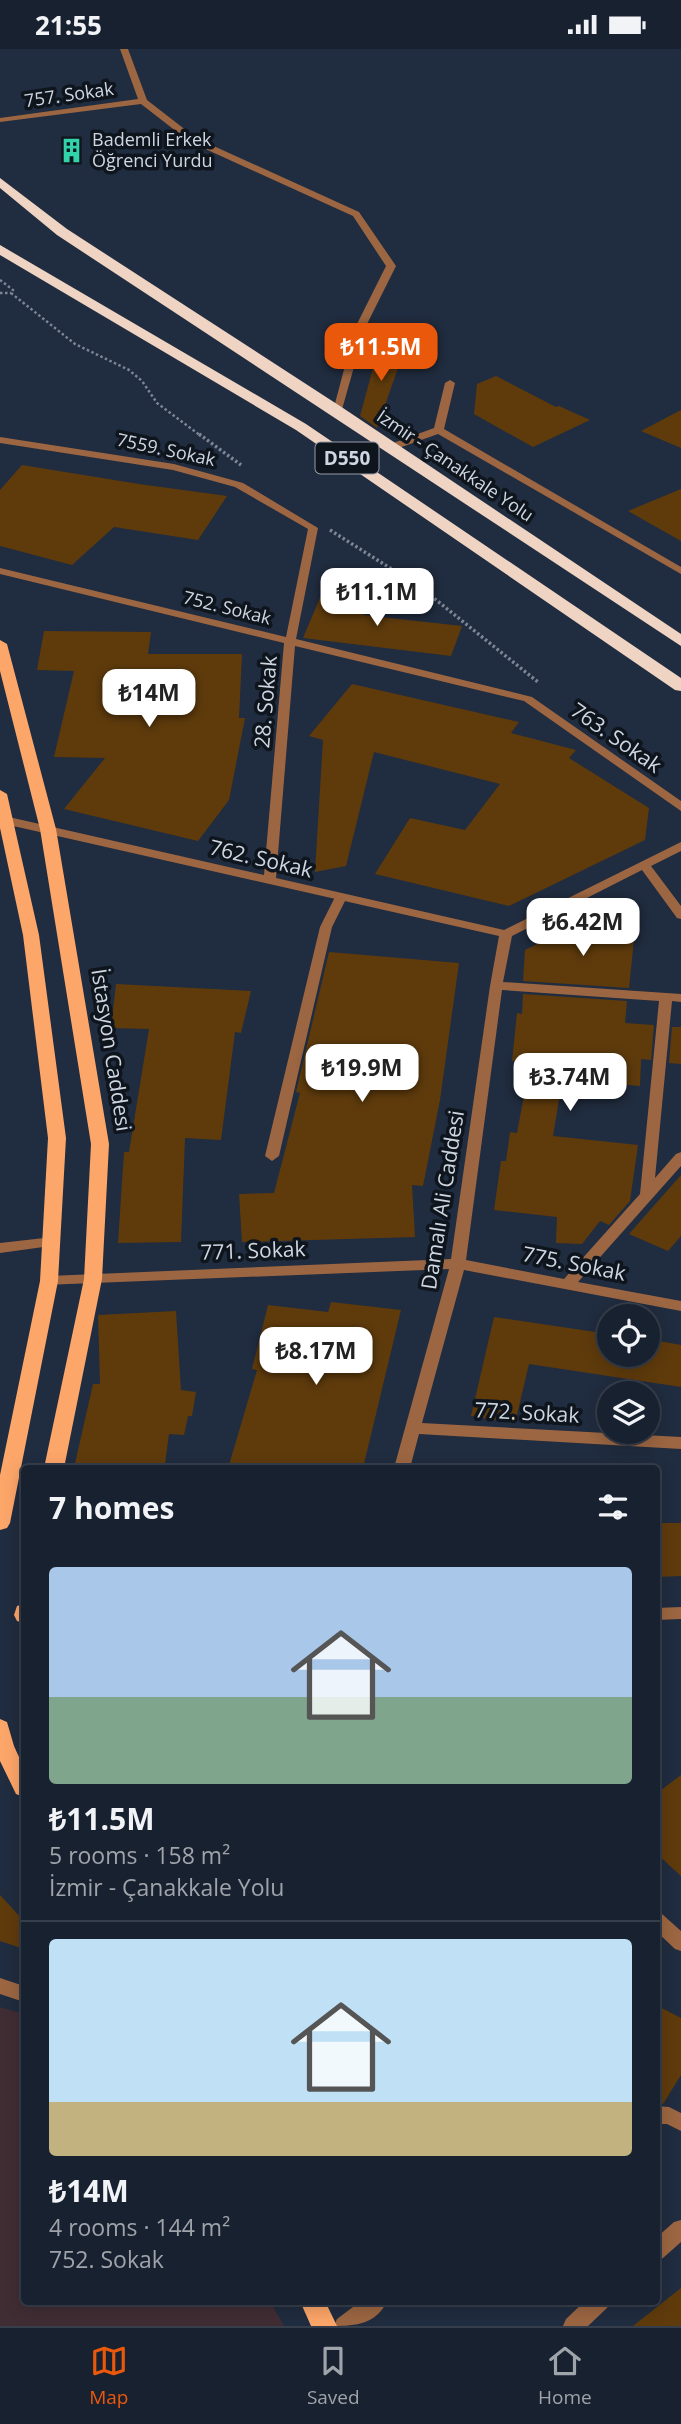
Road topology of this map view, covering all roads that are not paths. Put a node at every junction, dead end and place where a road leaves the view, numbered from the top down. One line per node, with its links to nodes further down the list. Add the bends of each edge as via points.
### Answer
1 (124, 49): 2 (street)
2 (143, 101): 3 (street, 757. Sokak); 7 (street, via 193,140 356,214 391,266 360,328)
3 (0, 120)
4 (0, 182): 7 (highway, İzmir - Çanakkale Yolu, via 62,232)
5 (0, 250): 17 (highway, D550, via 301,427)
6 (450, 383): 8 (street)
7 (338, 411): 10 (highway, İzmir - Çanakkale Yolu)
8 (439, 430): 10 (street); 13 (street)
9 (0, 440): 11 (street, 7559. Sokak, via 174,467 239,485)
10 (392, 447): 14 (highway, İzmir - Çanakkale Yolu)
11 (318, 527): 15 (street, 28. Sokak)
12 (0, 571): 15 (street, 752. Sokak)
13 (681, 571)
14 (681, 641)
15 (290, 642): 18 (street, 752. Sokak); 25 (street, 28. Sokak)
16 (0, 644): 22 (main road, İstasyon Caddesi)
17 (681, 686)
18 (528, 699): 20 (street, 763. Sokak)
19 (0, 794): 21 (main road)
20 (681, 807)
21 (4, 820): 22 (street, 762. Sokak); 34 (main road, via 31,935 57,1138)
22 (48, 829): 25 (street, 762. Sokak); 37 (main road, İstasyon Caddesi, via 100,1144)
23 (681, 846): 24 (street)
24 (644, 865): 27 (street); 28 (street)
25 (270, 880): 26 (street, 762. Sokak)
26 (341, 897): 28 (street, 762. Sokak); 31 (street, via 326,927)
27 (681, 915)
28 (506, 934): 29 (street, Damalı Ali Caddesi)
29 (496, 986): 30 (street); 36 (street, Damalı Ali Caddesi)
30 (674, 998): 33 (street)
31 (272, 1156)
32 (681, 1157): 33 (street)
33 (646, 1193): 39 (street)
34 (53, 1242): 35 (street); 38 (main road)
35 (0, 1248)
36 (458, 1264): 37 (street, 771. Sokak); 39 (street, 775. Sokak); 41 (street, Damalı Ali Caddesi)
37 (93, 1279): 38 (street, 771. Sokak); 43 (main road, İstasyon Caddesi)
38 (49, 1281): 45 (main road)
39 (568, 1285): 40 (street, 775. Sokak)
40 (681, 1306)
41 (413, 1428): 42 (street, 772. Sokak); 44 (street, Damalı Ali Caddesi)
42 (681, 1443)
43 (55, 1465)
44 (403, 1465)
45 (0, 1523)
46 (681, 1613): 47 (street)
47 (660, 1615)
48 (0, 1728): 49 (main road, via 3,1746)
49 (21, 1783)
50 (660, 1923): 51 (street)
51 (681, 1943)
52 (0, 1986): 53 (street)
53 (21, 1993)
54 (660, 2115): 55 (street)
55 (681, 2122)
56 (681, 2229): 57 (street)
57 (660, 2247)
58 (314, 2305): 61 (main road)
59 (372, 2305): 62 (street)
60 (596, 2305): 63 (street)
61 (324, 2326)
62 (344, 2326)
63 (573, 2326)

